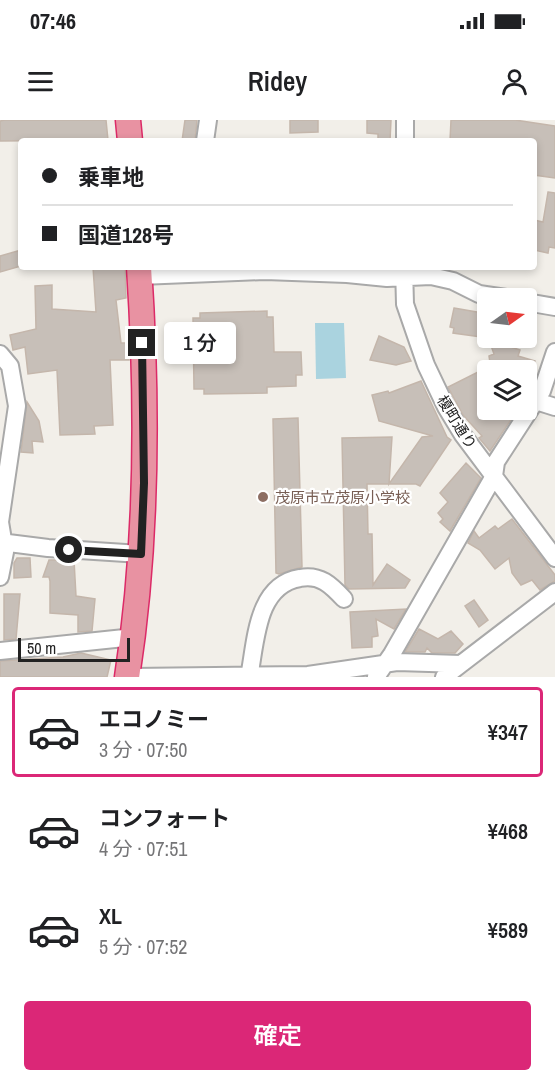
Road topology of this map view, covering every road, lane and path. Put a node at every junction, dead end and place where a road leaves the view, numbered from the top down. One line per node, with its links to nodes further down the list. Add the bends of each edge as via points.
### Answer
1 (128, 120): 4 (highway)
2 (208, 120): 5 (street)
3 (405, 120): 6 (street)
4 (130, 138)
5 (205, 138)
6 (405, 138)
7 (347, 270): 8 (street); 9 (street, via 387,278)
8 (140, 271): 21 (highway, via 144,411)
9 (404, 271): 10 (street, via 453,281); 19 (street, 榎町通り, via 405,304 436,387 463,435)
10 (477, 293)
11 (537, 304): 12 (street)
12 (555, 307)
13 (555, 352): 15 (street)
14 (0, 354): 20 (street, via 10,366 17,406 0,522)
15 (537, 398)
16 (537, 400): 17 (street)
17 (555, 407)
18 (523, 420): 19 (street, via 496,462)
19 (494, 476): 22 (street, 榎町通り); 29 (street)
20 (1, 542): 21 (street); 23 (street, via 5,552)
21 (141, 554): 26 (highway)
22 (555, 558)
23 (0, 577)
24 (555, 592): 28 (street)
25 (344, 599): 31 (street, via 332,586 315,577 281,584 264,607)
26 (134, 637): 27 (street); 30 (highway)
27 (0, 651)
28 (461, 664): 29 (street, via 397,662); 32 (street)
29 (380, 671): 31 (street)
30 (129, 677): 31 (street)
31 (249, 677)
32 (444, 677)

